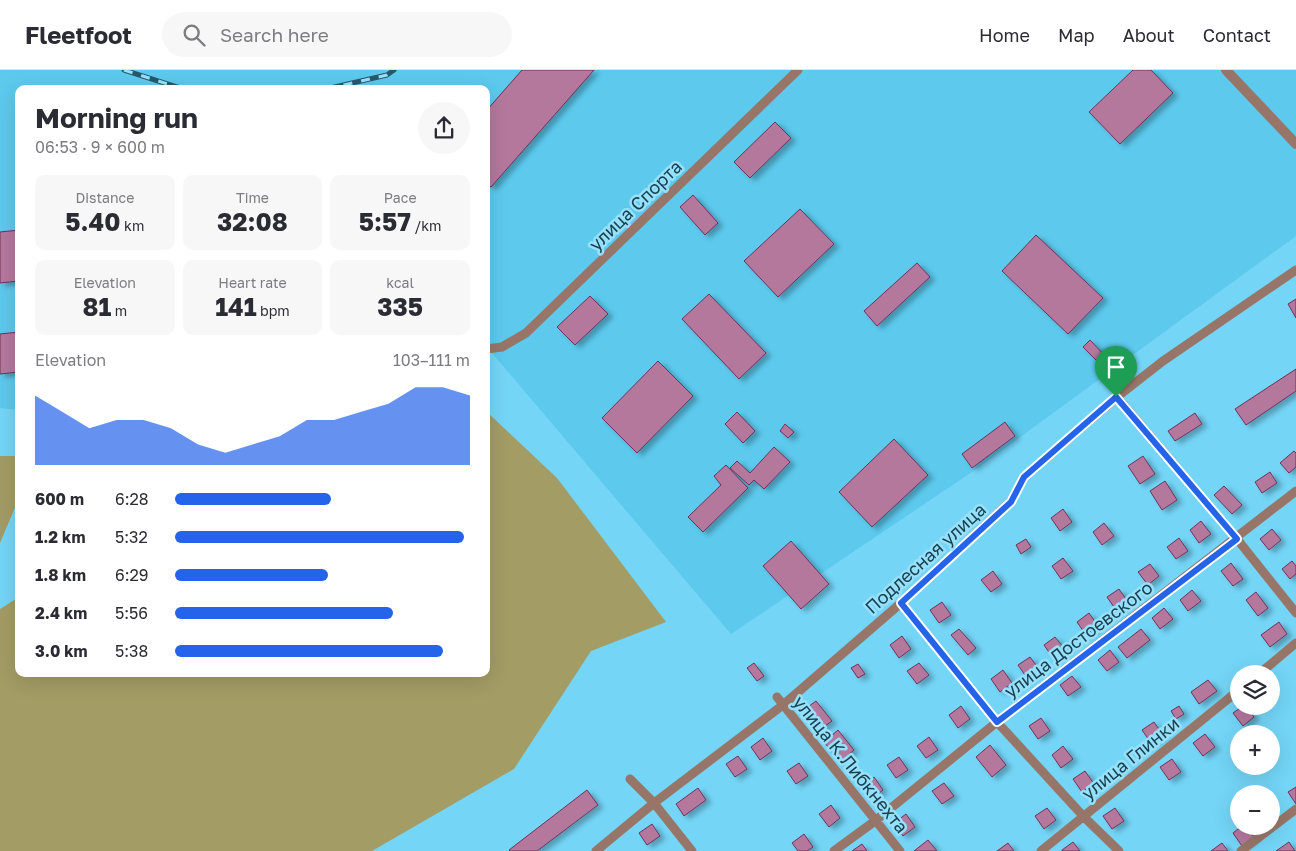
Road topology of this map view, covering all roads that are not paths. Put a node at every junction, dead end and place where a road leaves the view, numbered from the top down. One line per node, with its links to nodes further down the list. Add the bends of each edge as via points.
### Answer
1 (798, 70): 5 (street, улица Спорта, via 526,333 502,347)
2 (1226, 70): 3 (street)
3 (1296, 144)
4 (1296, 270): 6 (street, Подлесная улица)
5 (490, 348)
6 (1116, 397): 8 (street); 9 (street, Подлесная улица, via 1024,477 1011,502)
7 (1296, 491): 8 (street, улица Достоевского)
8 (1237, 539): 10 (street); 16 (street, улица Достоевского)
9 (901, 603): 15 (street, Подлесная улица); 16 (street)
10 (1296, 613)
11 (1296, 643): 12 (street)
12 (1270, 665)
13 (777, 697): 15 (street, улица К.Либкнехта)
14 (1230, 697): 20 (street, улица Глинки)
15 (783, 705): 18 (street, Подлесная улица); 21 (street, улица К.Либкнехта)
16 (997, 722): 20 (street); 21 (street, улица Достоевского)
17 (630, 779): 18 (street)
18 (654, 803): 22 (street, Подлесная улица); 23 (street)
19 (1296, 809): 28 (street)
20 (1084, 817): 26 (street, улица Глинки); 27 (street)
21 (875, 821): 24 (street, улица Достоевского); 25 (street, улица К.Либкнехта)
22 (596, 851)
23 (692, 851)
24 (834, 851)
25 (900, 851)
26 (1040, 851)
27 (1119, 851)
28 (1241, 851)

